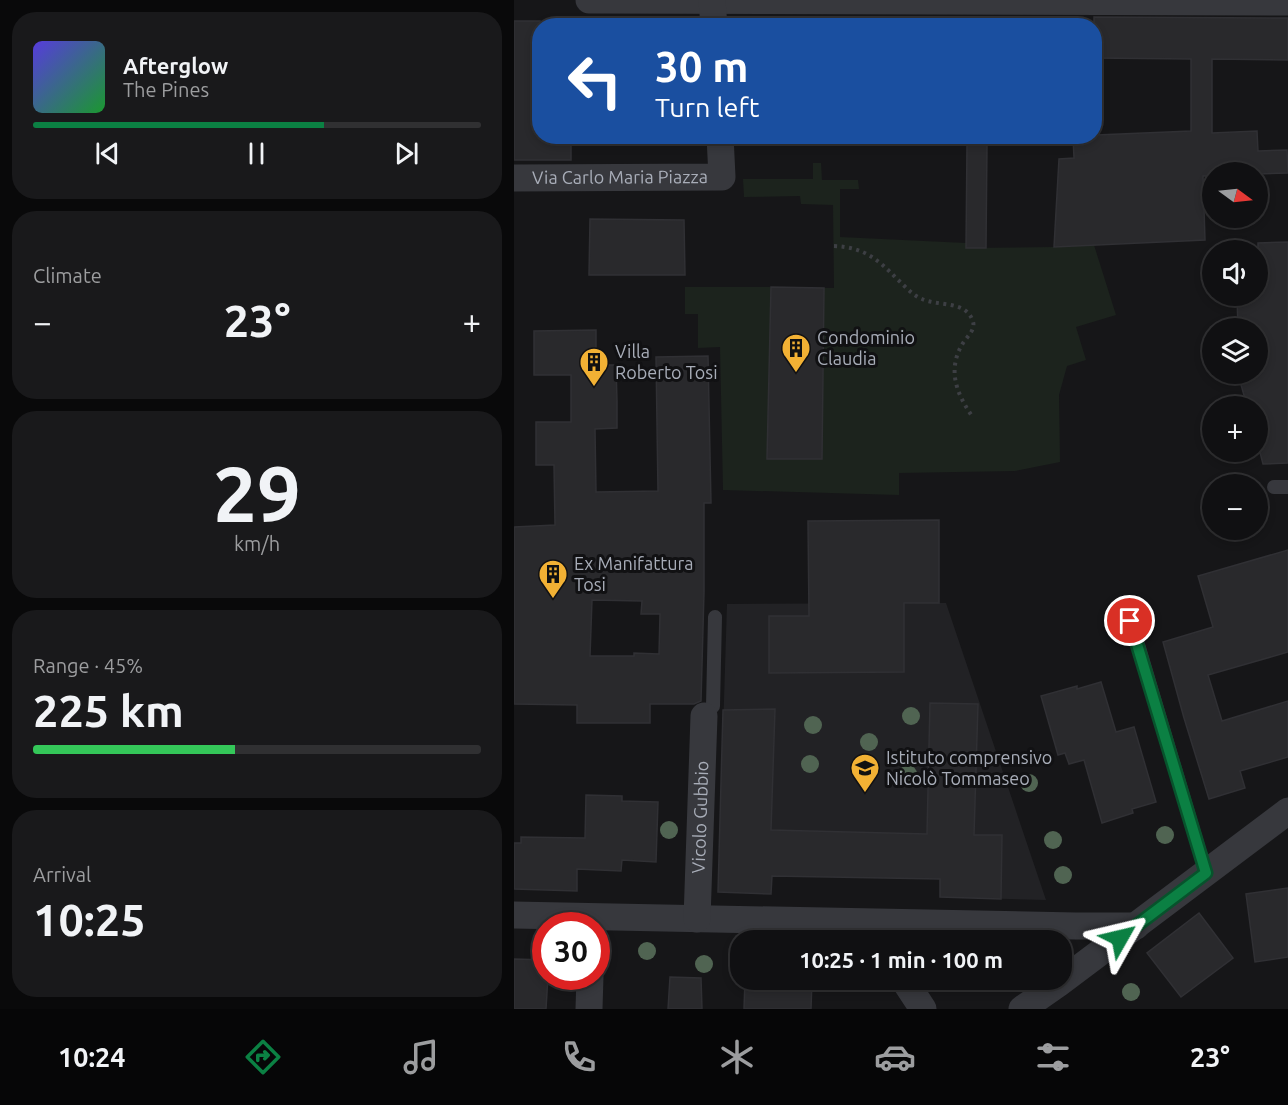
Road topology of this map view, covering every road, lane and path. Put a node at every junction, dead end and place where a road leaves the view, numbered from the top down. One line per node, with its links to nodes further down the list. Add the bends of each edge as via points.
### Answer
1 (589, 0): 3 (street)
2 (1288, 3): 3 (street, via 967,1)
3 (713, 13)
4 (720, 144): 5 (street, Via Carlo Maria Piazza, via 722,177)
5 (514, 178)
6 (834, 246): 7 (path, via 863,251 920,298 956,306 969,314 973,327 959,351 955,372 958,393)
7 (972, 416)
8 (715, 617): 10 (lane, via 713,706)
9 (1130, 621): 12 (lane)
10 (704, 716): 15 (street, Vicolo Gubbio)
11 (1288, 812): 12 (street)
12 (1206, 873): 18 (street)
13 (514, 915): 14 (street)
14 (532, 916)
15 (697, 919): 16 (street); 19 (street)
16 (610, 921)
17 (1076, 926): 18 (street); 20 (street); 21 (street, via 1081,936 1080,952)
18 (1136, 926): 22 (street)
19 (858, 930)
20 (914, 930)
21 (1072, 967)
22 (1072, 974)
23 (590, 990): 26 (street)
24 (911, 990): 27 (street)
25 (1049, 990): 28 (street)
26 (589, 1009)
27 (923, 1009)
28 (1022, 1009)

